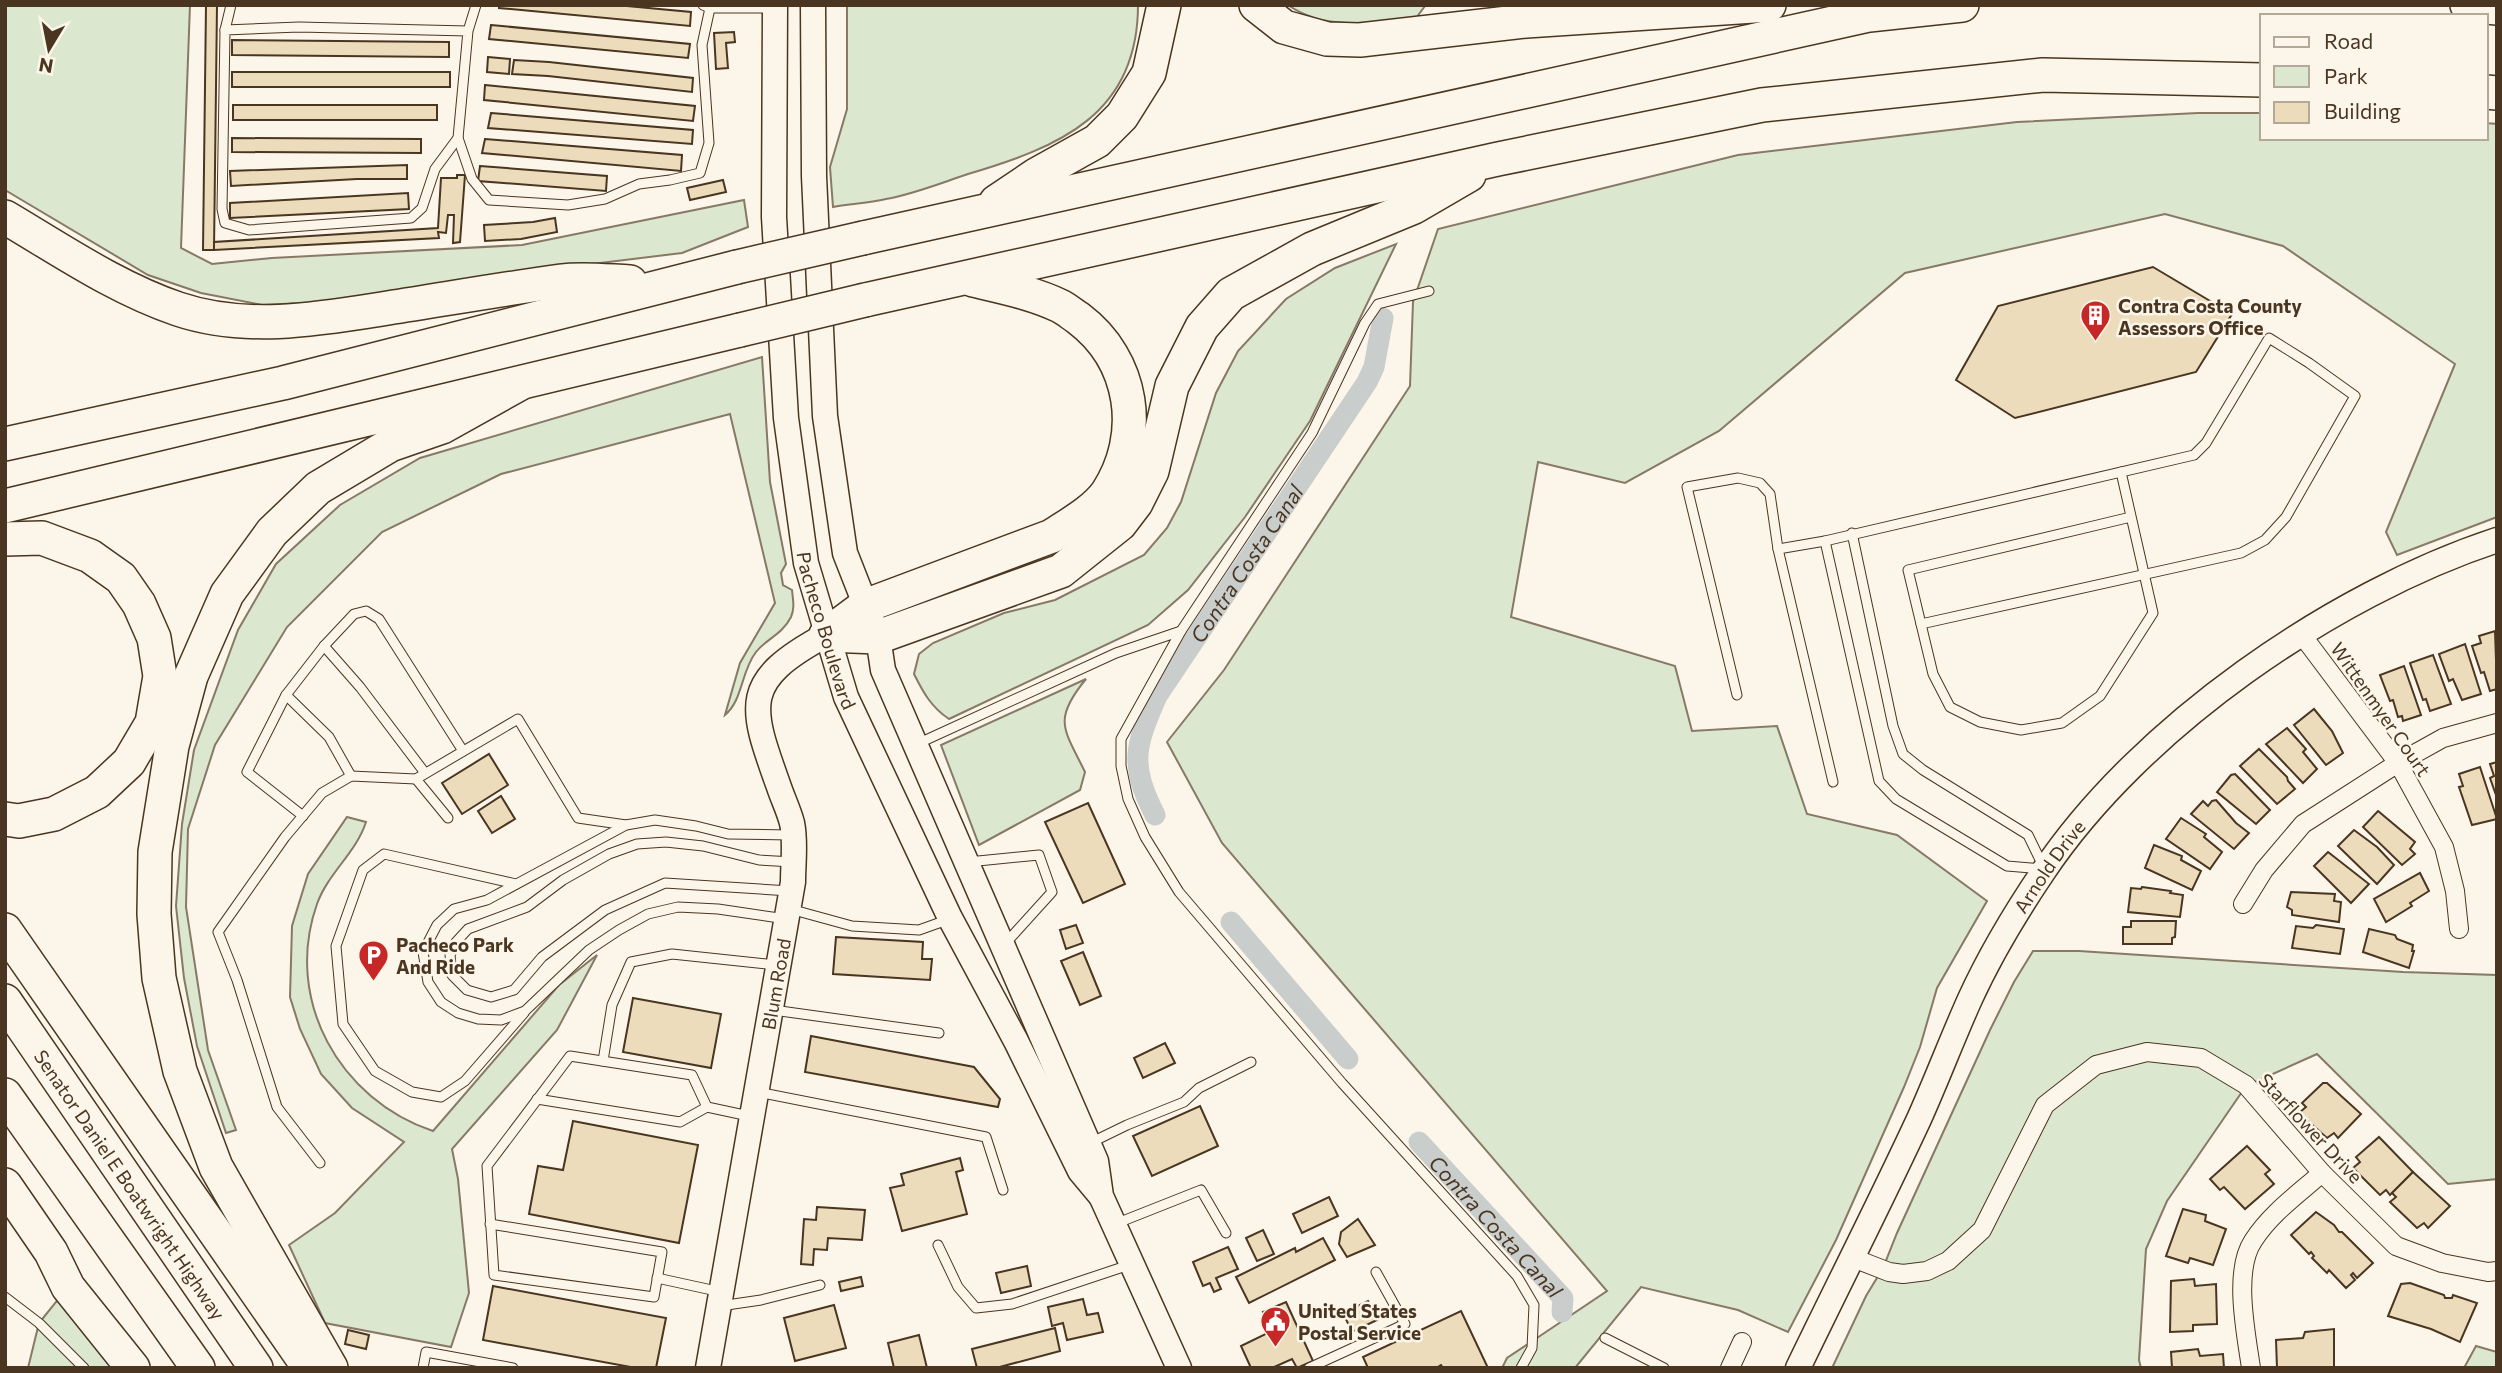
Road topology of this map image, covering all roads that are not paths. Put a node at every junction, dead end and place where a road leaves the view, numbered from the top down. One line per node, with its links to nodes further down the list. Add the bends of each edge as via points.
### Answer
1 (231, 5): 14 (lane)
2 (476, 5): 15 (lane)
3 (813, 5): 35 (main road, Pacheco Boulevard, via 814,176 825,415 845,553)
4 (1164, 5): 19 (highway, via 1149,73 1122,116 1097,141)
5 (1256, 5): 6 (highway, via 1284,27 1327,40 1360,40 1527,21)
6 (1769, 5)
7 (1779, 5): 13 (highway)
8 (1962, 5): 13 (highway)
9 (2467, 5): 12 (highway)
10 (707, 6): 11 (lane); 17 (lane, via 702,44 709,143 700,173 639,184 605,199 568,205 489,200 472,179)
11 (775, 6): 38 (main road, Pacheco Boulevard, via 774,217 786,418 806,563)
12 (2497, 8)
13 (1869, 15): 19 (highway)
14 (225, 30): 15 (lane); 17 (lane, via 225,223 249,230 411,219 422,208 435,169)
15 (468, 31): 17 (lane)
16 (2260, 80): 18 (highway, via 2043,75 1762,105)
17 (458, 138)
18 (1498, 159): 21 (highway); 40 (highway, via 1414,207 1312,249 1231,294 1202,327 1172,386 1152,471 1136,503 1120,524 1060,571)
19 (982, 211): 22 (highway, bridge)
20 (5, 217): 22 (highway, via 145,296 189,312 247,321 335,317 565,281)
21 (967, 278): 24 (highway, bridge); 35 (highway, via 1061,306 1093,330 1116,360 1124,381 1131,422 1124,461 1105,495 1052,536)
22 (675, 283): 25 (highway, via 283,383)
23 (1429, 291): 37 (lane, via 1378,304 1312,433)
24 (519, 384): 27 (highway); 106 (highway, via 442,427 390,446 318,488 272,532 227,594 191,676 172,746 155,852 154,914 159,978 180,1071 216,1167)
25 (5, 444)
26 (2121, 472): 28 (lane); 29 (lane); 34 (lane, via 2193,455 2206,443 2269,338 2355,396 2286,517 2265,540 2241,554)
27 (5, 506)
28 (2131, 517): 34 (lane); 36 (lane, via 1908,570)
29 (1852, 533): 32 (lane); 59 (lane, via 1903,754 2028,835)
30 (5, 539): 53 (highway, via 42,538 90,556 121,578 154,638 160,676 152,723 129,762 97,792 54,814 19,821)
31 (2497, 540): 39 (main road, Arnold Drive, via 2413,573)
32 (1825, 541): 33 (lane); 59 (lane, via 1879,782 1896,799 2007,866)
33 (1778, 549): 43 (lane, via 1770,494 1760,483 1738,478 1687,487); 51 (lane)
34 (2144, 575): 36 (lane); 36 (lane, via 2153,613 2100,696 2062,723 2021,730 1979,722 1950,707 1933,674)
35 (864, 606): 38 (highway); 40 (main road, Pacheco Boulevard)
36 (1921, 624)
37 (1181, 631): 45 (lane, via 1116,653); 112 (lane, via 1121,739 1128,799 1145,837 1179,892 1342,1083 1517,1276 1534,1305 1532,1348)
38 (826, 635): 40 (highway); 56 (main road, Blum Road, via 795,652 771,673 757,697 760,734); 63 (main road, Pacheco Boulevard, via 846,697)
39 (2302, 635): 47 (street, Wittenmyer Court); 59 (main road, Arnold Drive, via 2211,697 2132,766)
40 (878, 637): 45 (main road, Pacheco Boulevard, via 883,670)
41 (324, 646): 42 (lane); 46 (lane, via 354,614 366,611 379,618); 48 (lane)
42 (286, 695): 49 (lane, via 329,737); 52 (lane, via 247,772)
43 (1737, 695)
44 (2497, 723): 47 (street, via 2443,738)
45 (916, 745): 58 (main road, Pacheco Boulevard)
46 (463, 751): 48 (lane); 55 (lane, via 518,719 578,818)
47 (2398, 763): 61 (street, via 2303,824 2264,870); 64 (street, Wittenmyer Court, via 2444,847)
48 (425, 773): 50 (lane)
49 (351, 776): 50 (lane); 52 (lane, via 322,793)
50 (416, 779): 54 (lane)
51 (1833, 782)
52 (303, 816): 79 (lane, via 218,932 277,1107)
53 (5, 818)
54 (448, 818)
55 (625, 825): 56 (lane, via 655,820 728,834); 60 (lane)
56 (793, 835): 57 (main road, Blum Road)
57 (793, 862): 62 (main road, Blum Road); 62 (lane, via 759,860 678,843 637,844 563,880 527,907 468,929 450,955 452,975 467,990 491,997 513,990 542,957 605,910 665,883)
58 (966, 862): 66 (main road, Pacheco Boulevard); 66 (lane, via 1039,855 1052,891)
59 (2045, 869): 89 (main road, Arnold Drive, via 1971,997)
60 (516, 884): 70 (lane, via 487,900 454,909 437,925 423,952 428,982 441,1002 458,1013 501,1020); 70 (lane, via 384,854 363,870 336,946 343,1024 375,1071 412,1092 441,1097 465,1081)
61 (2243, 904)
62 (789, 906): 63 (lane, via 852,926 919,930); 67 (main road, Blum Road); 70 (lane, via 678,906 649,914 589,950)
63 (950, 918): 83 (main road, Pacheco Boulevard, via 1080,1171)
64 (2459, 929)
65 (5, 930): 105 (highway)
66 (1004, 945): 78 (main road, Pacheco Boulevard)
67 (779, 966): 69 (main road, Blum Road); 72 (lane, via 672,954 631,962 612,1005)
68 (5, 1001): 104 (highway, Senator Daniel E Boatwright Highway)
69 (771, 1010): 71 (lane); 76 (main road, Blum Road)
70 (525, 1011)
71 (939, 1033)
72 (603, 1061): 75 (lane, via 569,1056); 77 (lane, via 692,1075)
73 (1251, 1062): 78 (lane, via 1199,1088 1184,1102)
74 (5, 1095): 103 (highway)
75 (537, 1098): 77 (lane, via 680,1122); 85 (lane, via 487,1166)
76 (754, 1104): 77 (lane); 82 (lane, via 986,1137); 97 (main road, Blum Road)
77 (707, 1107)
78 (1089, 1144): 83 (main road, Pacheco Boulevard)
79 (320, 1163)
80 (2322, 1173): 89 (street, Starflower Drive, via 2246,1086 2201,1058 2147,1052 2096,1065 2045,1105 1982,1230 1948,1261 1927,1271 1903,1274); 91 (street, Starflower Drive, via 2396,1246 2442,1263); 116 (street, via 2269,1220 2251,1243 2243,1271)
81 (5, 1185): 95 (highway, via 51,1252)
82 (1003, 1190)
83 (1101, 1196): 86 (main road, Pacheco Boulevard)
84 (5, 1218): 95 (highway)
85 (490, 1224): 93 (lane, via 662,1252); 93 (lane, via 494,1275 654,1297)
86 (1113, 1225): 87 (lane, via 1201,1190); 90 (main road, Pacheco Boulevard)
87 (1226, 1233)
88 (938, 1245): 90 (lane, via 958,1287 976,1308 1012,1304)
89 (1853, 1258): 115 (main road, Arnold Drive)
90 (1131, 1265): 110 (main road, Pacheco Boulevard)
91 (2497, 1271)
92 (1376, 1272): 111 (lane, via 1405,1324)
93 (657, 1278): 97 (lane)
94 (820, 1285): 97 (lane, via 761,1300)
95 (68, 1287): 102 (highway)
96 (5, 1297): 101 (lane)
97 (720, 1299): 109 (main road, Blum Road)
98 (1605, 1338): 113 (lane)
99 (1742, 1342): 114 (street)
100 (471, 1364): 107 (lane, via 426,1352); 108 (lane)
101 (84, 1368)
102 (133, 1368)
103 (198, 1368)
104 (256, 1368)
105 (309, 1368)
106 (331, 1368)
107 (423, 1368)
108 (513, 1368)
109 (708, 1368)
110 (1178, 1368)
111 (1309, 1368)
112 (1521, 1368)
113 (1664, 1368)
114 (1730, 1368)
115 (1798, 1368)
116 (2251, 1368)

